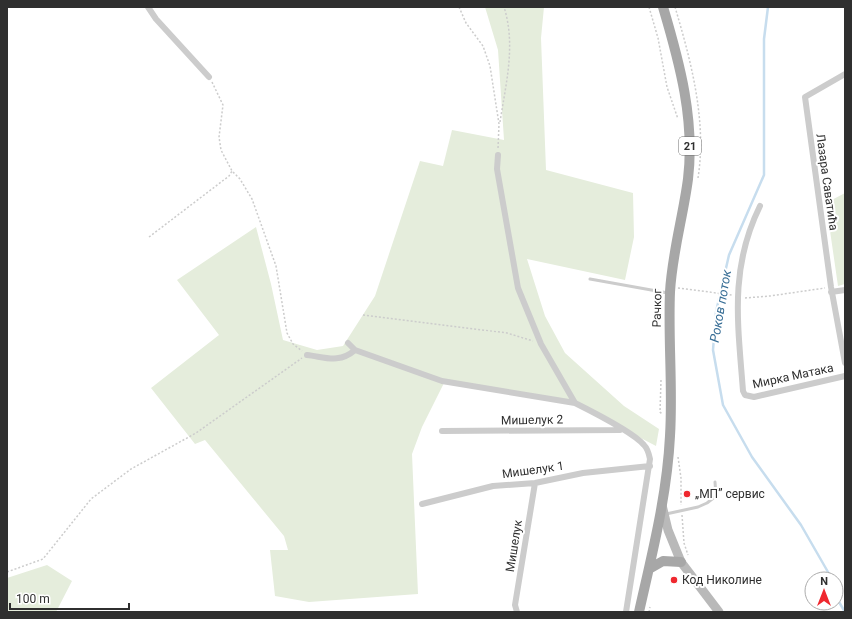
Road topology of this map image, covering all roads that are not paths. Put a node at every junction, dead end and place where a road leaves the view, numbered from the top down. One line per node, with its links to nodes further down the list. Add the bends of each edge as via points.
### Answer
1 (148, 7): 4 (street)
2 (663, 7): 8 (main road, Рачког / 21, via 685,92 690,140 688,179)
3 (845, 74): 9 (street, Лазара Саватића, via 805,97)
4 (209, 77)
5 (498, 155): 16 (street, via 497,170 518,288 541,344)
6 (760, 206): 15 (street, Мирка Матака, via 750,227 738,274 743,391 746,395 754,397)
7 (590, 280): 8 (lane)
8 (674, 289): 23 (main road, Рачког / 21, via 670,434)
9 (831, 290): 10 (street); 14 (street, Лазара Саватића)
10 (845, 290)
11 (348, 343): 12 (street)
12 (355, 350): 13 (street, via 347,357 339,359); 16 (street, via 442,381)
13 (306, 355)
14 (845, 364)
15 (845, 376)
16 (575, 403): 17 (street)
17 (622, 430): 18 (street, Мишелук 2); 19 (street, via 645,446)
18 (442, 431)
19 (650, 466): 21 (street, Мишелук 1); 27 (street)
20 (715, 482): 23 (lane, via 716,496 707,503 681,511)
21 (535, 483): 22 (street, Мишелук 1, via 493,486); 26 (street, Мишелук, via 515,606)
22 (422, 504)
23 (663, 510): 24 (street); 25 (main road, Рачког / 21)
24 (685, 560): 25 (main road, via 663,561); 29 (street)
25 (649, 569): 28 (main road, Рачког / 21)
26 (517, 612)
27 (626, 612)
28 (639, 612)
29 (719, 612)

